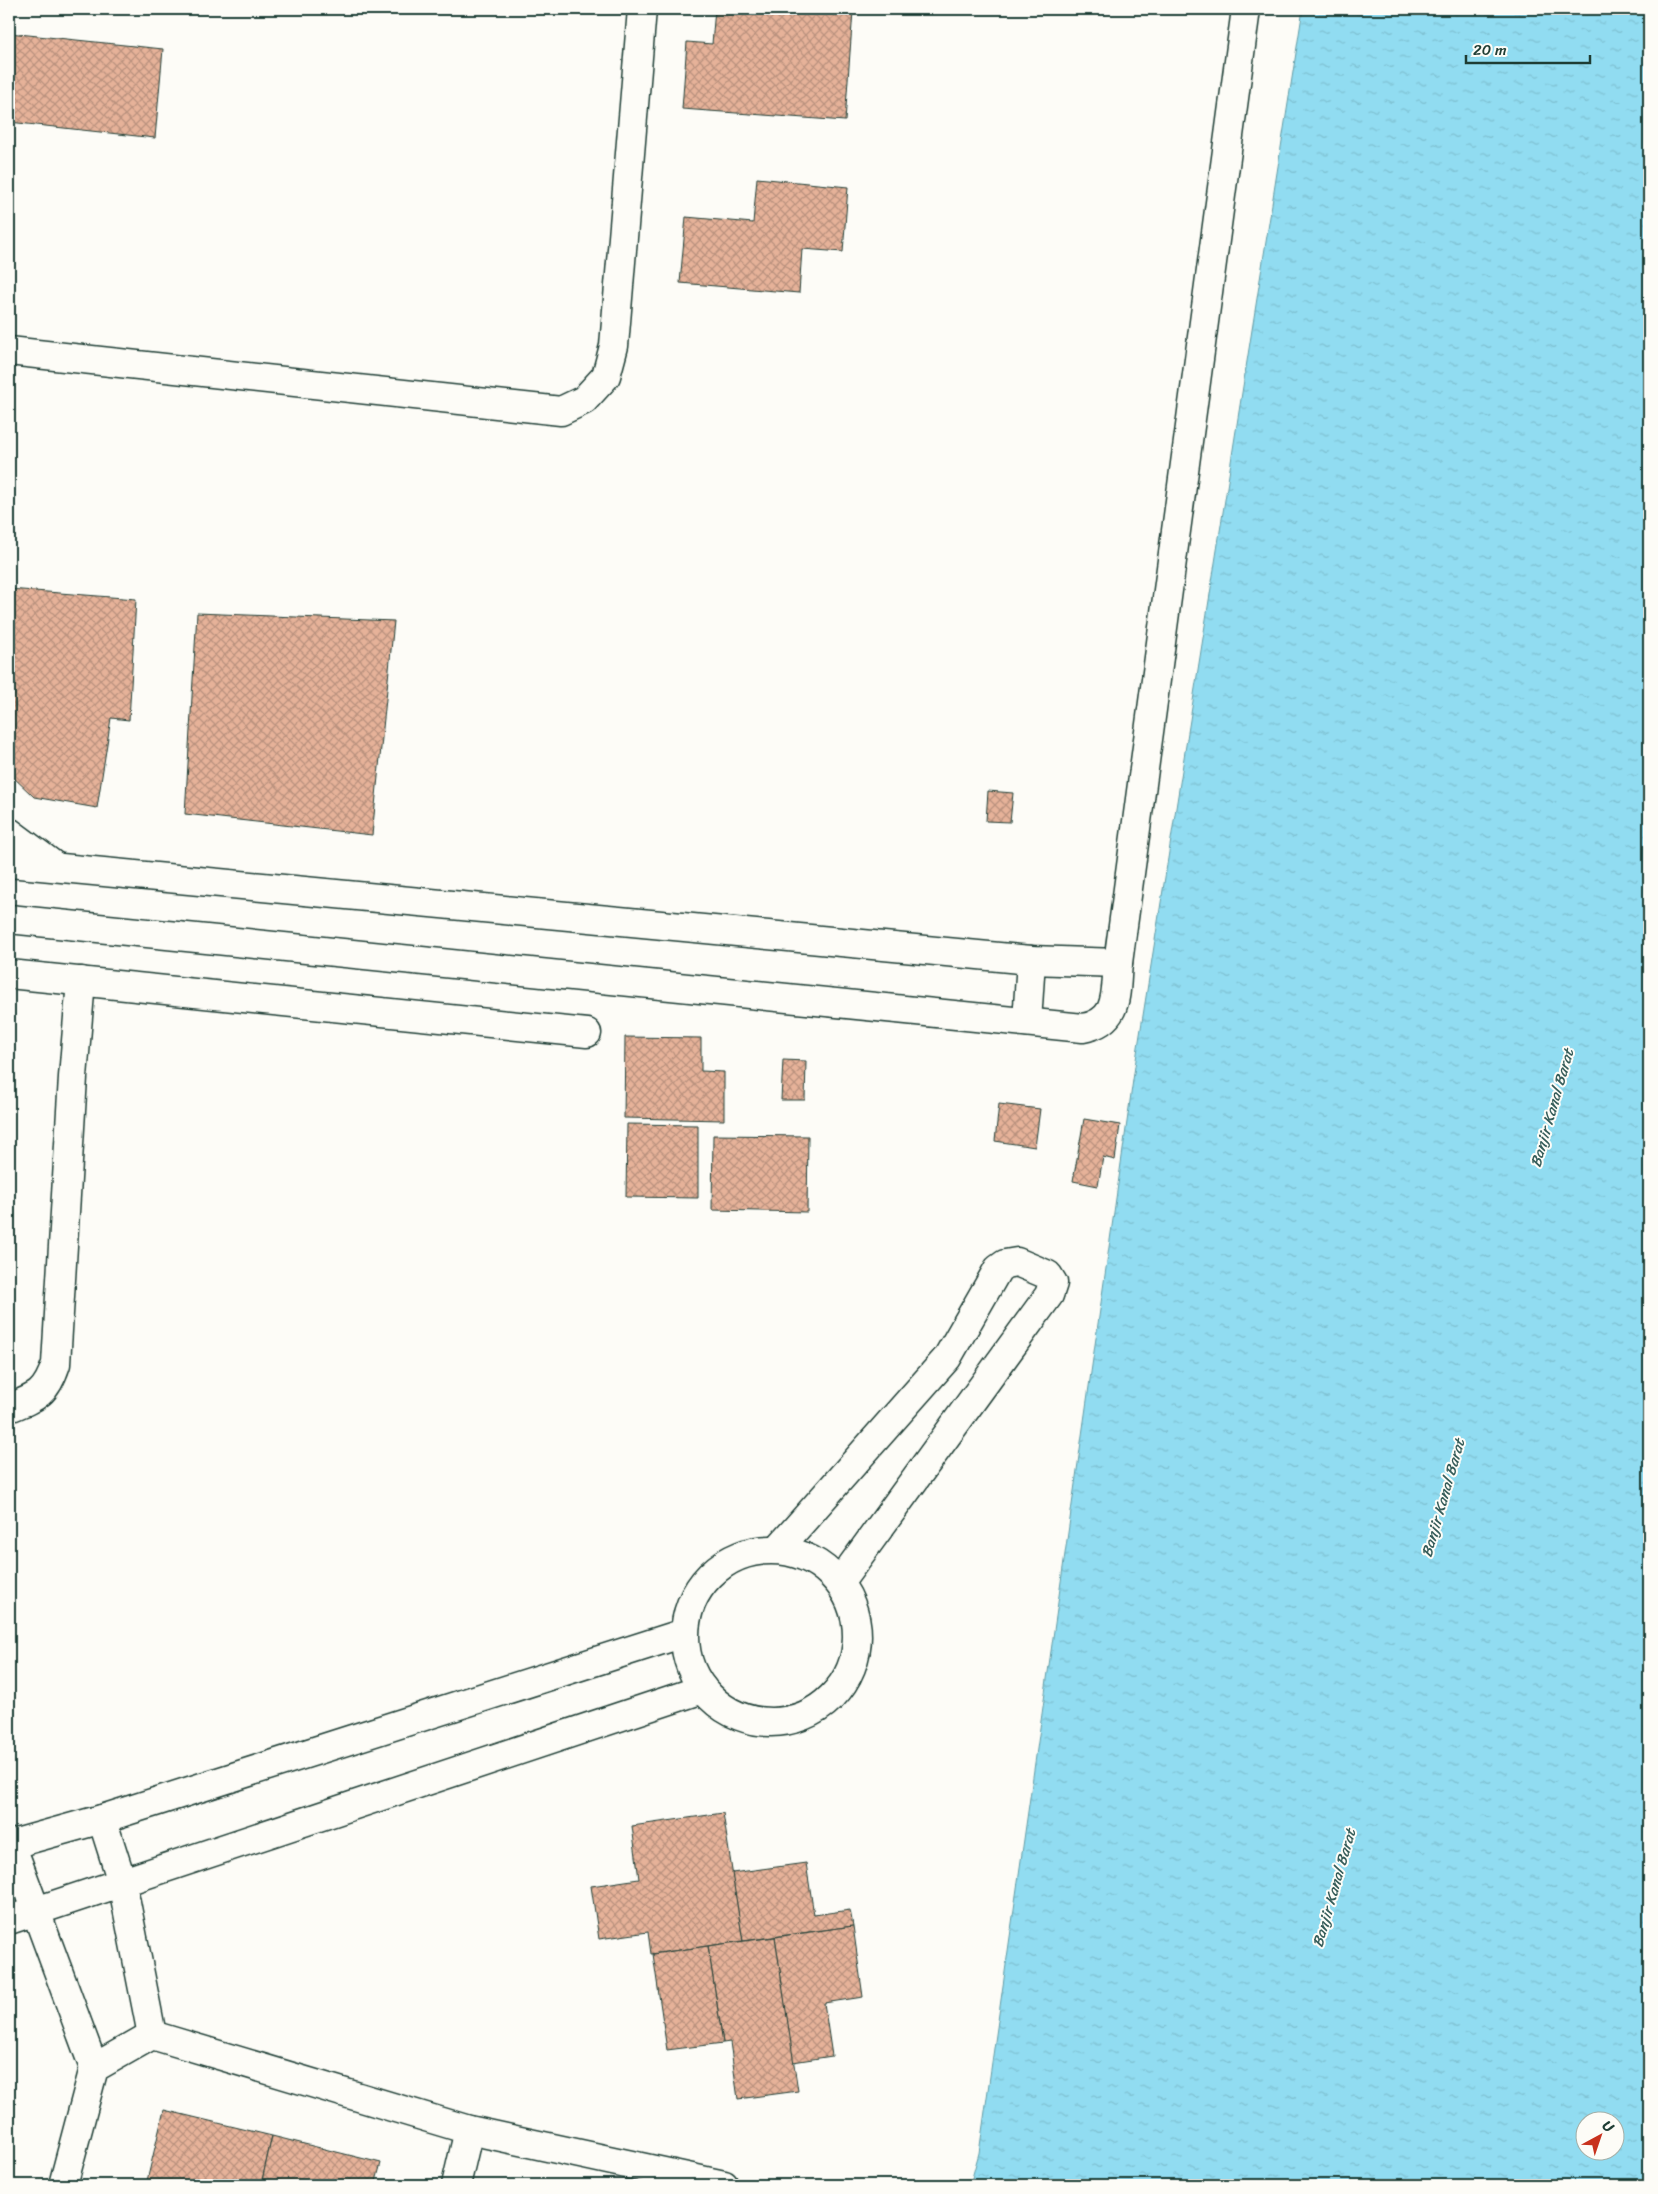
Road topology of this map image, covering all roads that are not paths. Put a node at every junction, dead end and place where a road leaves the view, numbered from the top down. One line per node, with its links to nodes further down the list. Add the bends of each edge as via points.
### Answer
1 (642, 9): 3 (street, via 614,346 606,376 584,400 561,411)
2 (1246, 9): 9 (street)
3 (9, 351)
4 (9, 832): 6 (street)
5 (9, 863): 6 (street)
6 (56, 867): 8 (street)
7 (9, 919): 12 (street)
8 (1031, 960): 9 (street); 12 (street)
9 (1118, 963): 12 (street, via 1114,1006 1097,1025 1083,1028)
10 (9, 974): 11 (street)
11 (81, 981): 13 (street); 14 (street, via 56,1364 45,1389)
12 (1027, 1022)
13 (587, 1033)
14 (9, 1408)
15 (778, 1548): 16 (street, via 813,1558); 16 (street, via 946,1358 998,1269 1017,1262 1048,1275 1053,1283 1050,1294); 17 (street, via 743,1553 713,1571 692,1599)
16 (840, 1582): 18 (street, via 857,1618 856,1656 840,1691 809,1715 771,1723 733,1714)
17 (684, 1633): 18 (street, via 689,1663); 19 (street)
18 (703, 1689): 21 (street)
19 (102, 1819): 20 (street); 21 (street)
20 (10, 1844): 22 (street)
21 (122, 1882): 22 (street); 24 (street)
22 (34, 1911): 23 (street); 25 (street)
23 (9, 1920)
24 (152, 2035): 25 (street); 26 (street)
25 (94, 2068): 27 (street)
26 (469, 2130): 28 (street); 29 (street)
27 (64, 2185)
28 (456, 2185)
29 (724, 2185)

